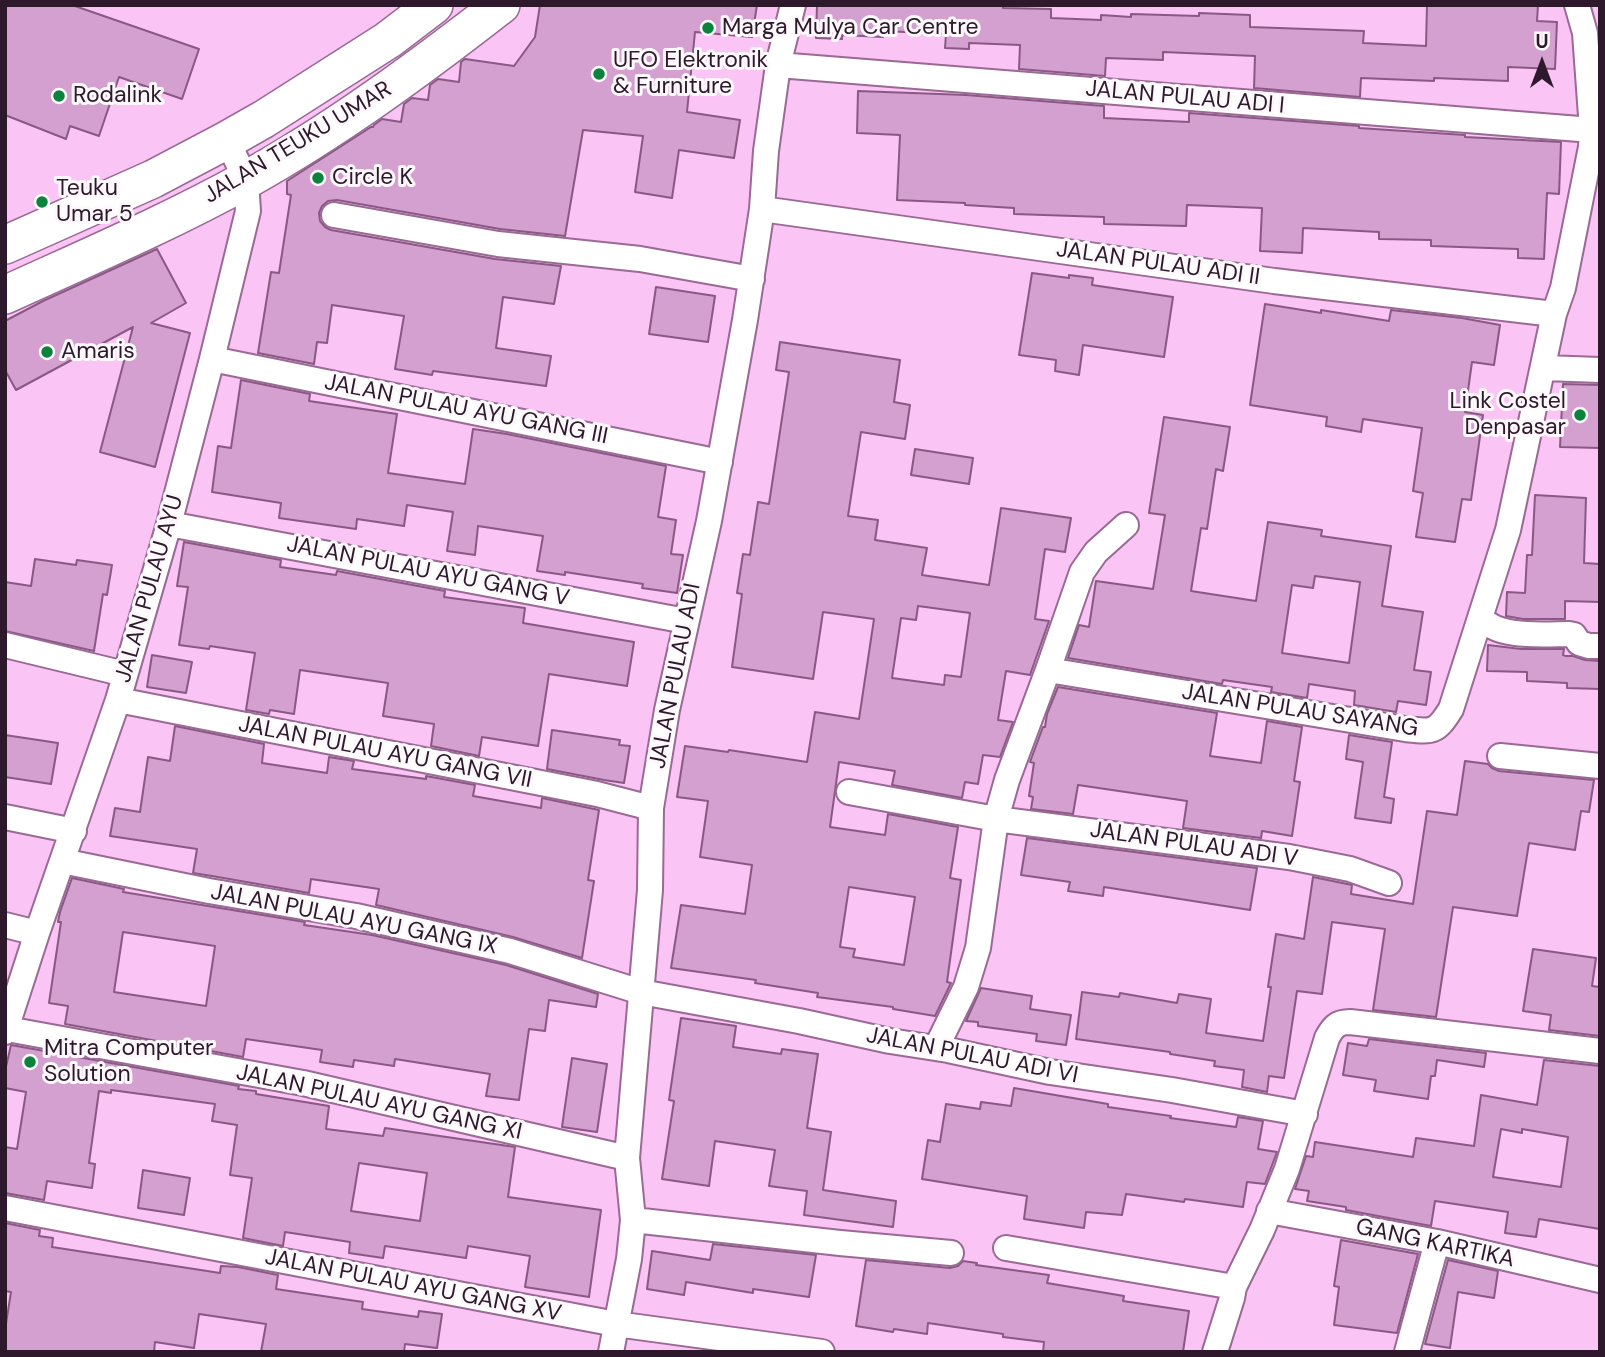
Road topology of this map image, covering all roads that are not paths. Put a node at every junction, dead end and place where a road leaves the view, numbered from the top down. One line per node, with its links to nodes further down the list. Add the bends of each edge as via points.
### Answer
1 (434, 5): 7 (main road, JALAN TEUKU UMAR, via 387,40)
2 (501, 5): 8 (main road, JALAN TEUKU UMAR, via 416,71)
3 (793, 5): 5 (street, JALAN PULAU ADI)
4 (1577, 5): 6 (street, JALAN PULAU SAYANG, via 1585,33)
5 (778, 65): 6 (street, JALAN PULAU ADI I); 9 (street, JALAN PULAU ADI)
6 (1592, 130): 14 (street, JALAN PULAU SAYANG, via 1563,288)
7 (227, 140): 8 (street, JALAN PULAU AYU); 11 (main road, JALAN TEUKU UMAR, via 153,179)
8 (246, 180): 13 (main road, JALAN TEUKU UMAR); 15 (street, JALAN PULAU AYU, via 248,211)
9 (762, 209): 12 (street, JALAN PULAU ADI); 14 (street, JALAN PULAU ADI II, via 1274,281)
10 (334, 215): 12 (street, via 498,244 640,259)
11 (5, 245)
12 (752, 279): 18 (street, JALAN PULAU ADI)
13 (5, 295)
14 (1554, 314): 16 (street, JALAN PULAU SAYANG)
15 (212, 359): 18 (street, JALAN PULAU AYU GANG III); 19 (street, JALAN PULAU AYU)
16 (1544, 368): 17 (street); 21 (street, JALAN PULAU SAYANG, via 1508,530)
17 (1600, 370)
18 (720, 462): 22 (street, JALAN PULAU ADI)
19 (169, 524): 22 (street, JALAN PULAU AYU GANG V); 26 (street, JALAN PULAU AYU)
20 (1126, 525): 25 (street, via 1082,572)
21 (1480, 617): 24 (street, via 1501,631 1569,634 1579,643); 25 (street, JALAN PULAU SAYANG, via 1451,709 1441,725 1428,732)
22 (686, 621): 31 (street, JALAN PULAU ADI)
23 (5, 645): 26 (street)
24 (1600, 646)
25 (1048, 670): 33 (street)
26 (125, 674): 27 (street, JALAN PULAU AYU)
27 (118, 701): 31 (street, JALAN PULAU AYU GANG VII); 34 (street, JALAN PULAU AYU)
28 (1500, 756): 29 (street)
29 (1600, 766)
30 (849, 792): 33 (street, JALAN PULAU ADI V)
31 (651, 808): 39 (street, JALAN PULAU ADI)
32 (5, 817): 34 (street)
33 (996, 819): 36 (street, JALAN PULAU ADI V, via 1289,857); 41 (street, via 978,948)
34 (74, 831): 35 (street, JALAN PULAU AYU)
35 (62, 861): 38 (street, JALAN PULAU AYU); 39 (street, JALAN PULAU AYU GANG IX, via 369,919 510,951)
36 (1389, 883)
37 (5, 925): 38 (street)
38 (37, 933): 40 (street, JALAN PULAU AYU)
39 (641, 992): 41 (street, JALAN PULAU ADI VI); 44 (street, JALAN PULAU ADI)
40 (6, 1031): 44 (street, JALAN PULAU AYU GANG XI, via 303,1083)
41 (936, 1048): 43 (street, JALAN PULAU ADI VI, via 1050,1072)
42 (1600, 1051): 43 (street, via 1343,1022 1327,1038)
43 (1305, 1114): 46 (street)
44 (627, 1158): 47 (street, JALAN PULAU ADI)
45 (5, 1208): 53 (street, JALAN PULAU AYU GANG XV)
46 (1269, 1212): 48 (street, GANG KARTIKA); 52 (street)
47 (633, 1220): 50 (street); 53 (street, JALAN PULAU ADI)
48 (1437, 1242): 51 (street, GANG KARTIKA); 57 (street)
49 (1006, 1248): 52 (street)
50 (951, 1253)
51 (1600, 1280)
52 (1234, 1287): 56 (street)
53 (616, 1324): 54 (street, JALAN PULAU ADI); 55 (street, JALAN PULAU AYU GANG XV)
54 (611, 1352)
55 (822, 1352)
56 (1216, 1352)
57 (1407, 1352)

